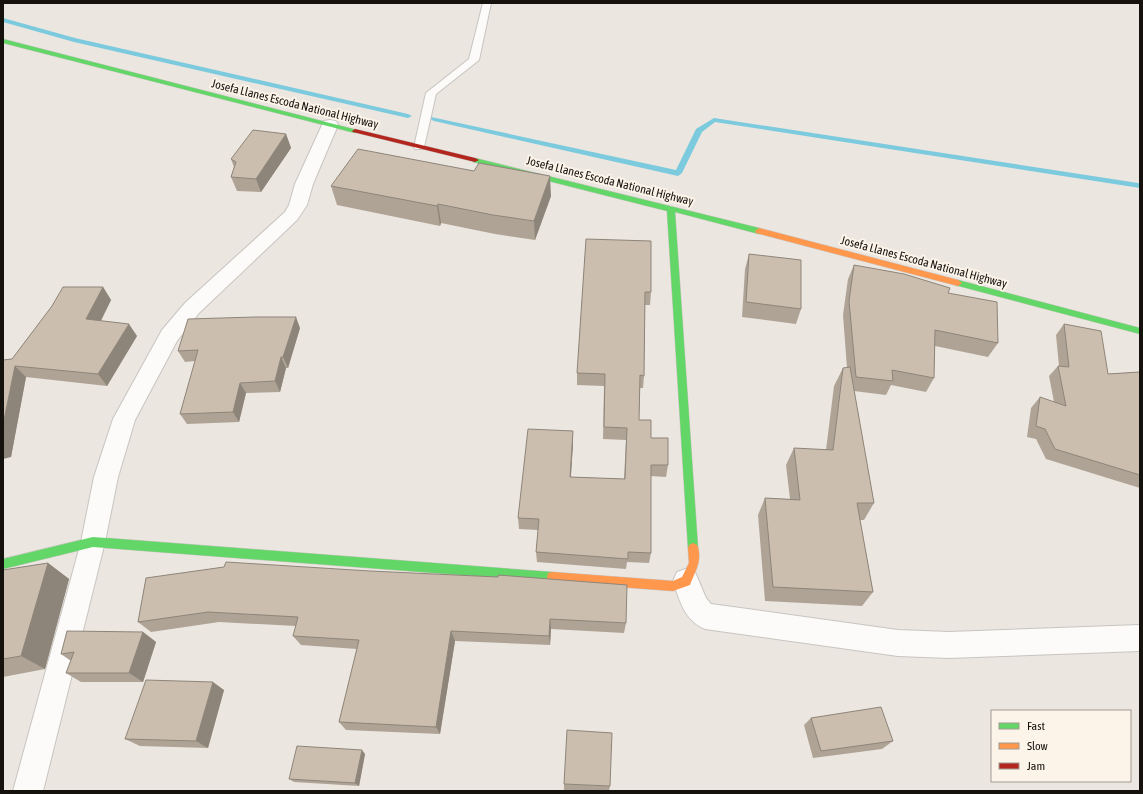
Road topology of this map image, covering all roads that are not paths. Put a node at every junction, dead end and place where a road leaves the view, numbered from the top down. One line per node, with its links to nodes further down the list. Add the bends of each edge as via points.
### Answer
1 (487, 3): 4 (lane, via 474,60 431,93)
2 (3, 41): 3 (main road, Josefa Llanes Escoda National Highway)
3 (330, 125): 4 (main road, Josefa Llanes Escoda National Highway); 7 (street, via 304,184 298,205 291,216 192,308 169,336 124,419 106,478)
4 (419, 147): 5 (main road, Josefa Llanes Escoda National Highway)
5 (671, 208): 6 (main road, Josefa Llanes Escoda National Highway); 9 (main road, via 694,563)
6 (1140, 331)
7 (93, 542): 8 (main road); 9 (main road, via 673,586); 11 (street)
8 (3, 564)
9 (686, 581): 10 (street, via 696,606 706,616 898,643 949,645)
10 (1140, 638)
11 (28, 791)

